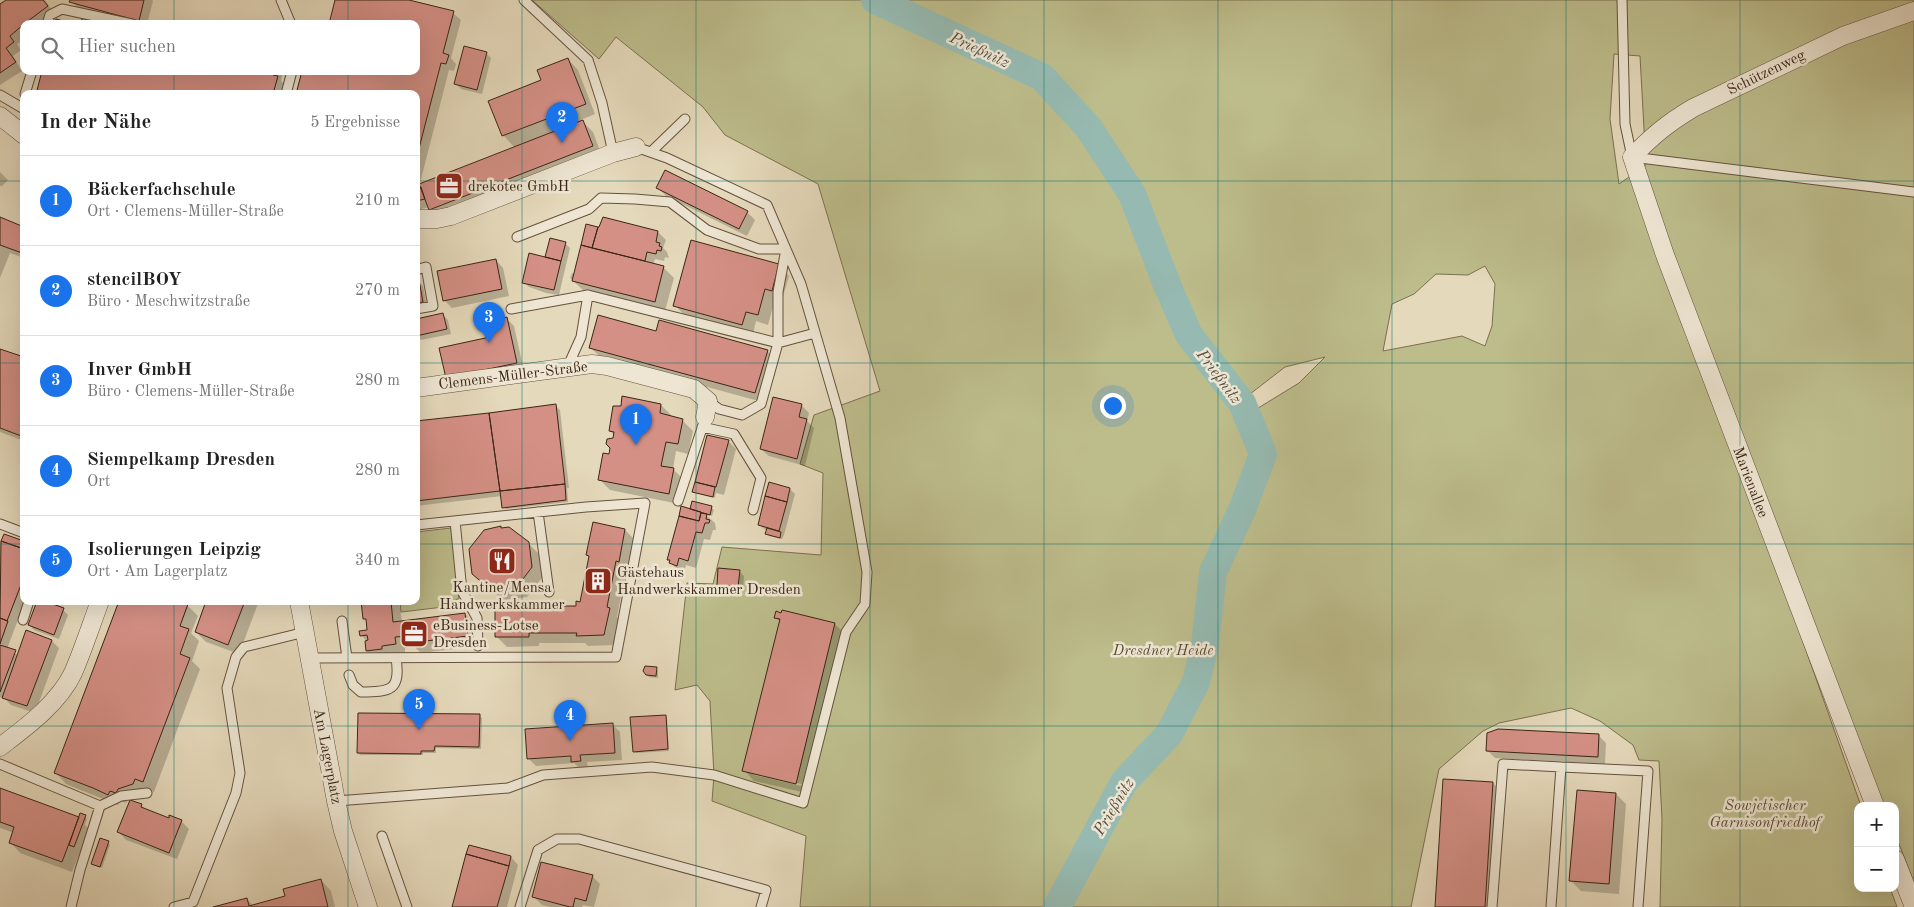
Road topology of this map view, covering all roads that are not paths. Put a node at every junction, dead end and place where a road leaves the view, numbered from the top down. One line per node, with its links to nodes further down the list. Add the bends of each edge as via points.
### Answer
1 (281, 0): 7 (lane)
2 (524, 0): 18 (lane, via 588,60)
3 (1622, 0): 19 (lane, via 1625,124)
4 (1914, 12): 19 (street, Schützenweg, via 1843,36 1699,105 1653,134)
5 (48, 20): 6 (lane, via 55,11 62,9)
6 (113, 20)
7 (289, 20)
8 (31, 75): 10 (lane)
9 (291, 75): 11 (lane)
10 (26, 90)
11 (287, 90)
12 (0, 96): 13 (lane)
13 (20, 107)
14 (0, 116): 16 (street)
15 (685, 119): 17 (lane)
16 (20, 131)
17 (644, 149): 18 (street); 23 (lane, via 768,206)
18 (613, 153): 21 (street, via 451,216)
19 (1632, 157): 20 (lane); 57 (street, Marienallee, via 1665,255)
20 (1914, 192)
21 (420, 220)
22 (517, 237): 23 (lane, via 589,209 601,198 635,199 670,202 707,230 759,249)
23 (786, 249): 28 (lane, via 801,284); 29 (lane, via 778,292)
24 (420, 269): 26 (lane, via 426,267 433,306)
25 (588, 295): 27 (lane); 29 (lane); 30 (lane, via 581,337)
26 (420, 308)
27 (510, 309)
28 (815, 333): 29 (lane); 56 (lane, via 840,418 867,572 865,604 846,632 803,803 714,774 652,767 543,775 508,788)
29 (778, 343): 32 (lane, via 761,404 742,415 719,409)
30 (567, 368): 31 (street, Clemens-Müller-Straße); 32 (street, Clemens-Müller-Straße, via 592,364 607,366 694,389)
31 (420, 387)
32 (705, 415): 33 (lane); 34 (lane, via 734,434 761,478)
33 (678, 500)
34 (752, 510)
35 (538, 512): 36 (lane); 40 (lane); 50 (lane, via 645,503 616,657)
36 (455, 521): 38 (lane); 47 (lane, via 462,591 477,618)
37 (0, 524): 39 (lane)
38 (420, 525)
39 (20, 532)
40 (549, 592)
41 (28, 605): 44 (lane)
42 (98, 605): 52 (street, via 72,674 60,694)
43 (300, 605): 46 (street, Am Lagerplatz)
44 (22, 620)
45 (342, 621): 49 (lane)
46 (305, 632): 48 (street, Am Lagerplatz); 62 (lane, via 244,647 236,657 227,688 240,773 236,793 193,902)
47 (478, 646)
48 (310, 658): 49 (lane); 56 (street, Am Lagerplatz)
49 (347, 658): 50 (lane)
50 (396, 658): 51 (lane, via 398,672 394,685 384,692 361,692)
51 (349, 676)
52 (0, 747)
53 (0, 764): 58 (lane)
54 (1561, 767): 67 (lane, via 1503,764); 68 (lane); 69 (lane, via 1648,771)
55 (147, 792): 58 (lane, via 121,796)
56 (336, 801): 63 (street, Am Lagerplatz)
57 (1872, 802)
58 (100, 806): 61 (lane)
59 (382, 836): 64 (lane)
60 (1899, 869): 70 (street)
61 (71, 907)
62 (174, 907)
63 (368, 907)
64 (407, 907)
65 (520, 907): 66 (lane, via 538,850 557,839 564,839 580,840 766,890)
66 (761, 907)
67 (1492, 907)
68 (1551, 907)
69 (1638, 907)
70 (1914, 907)

